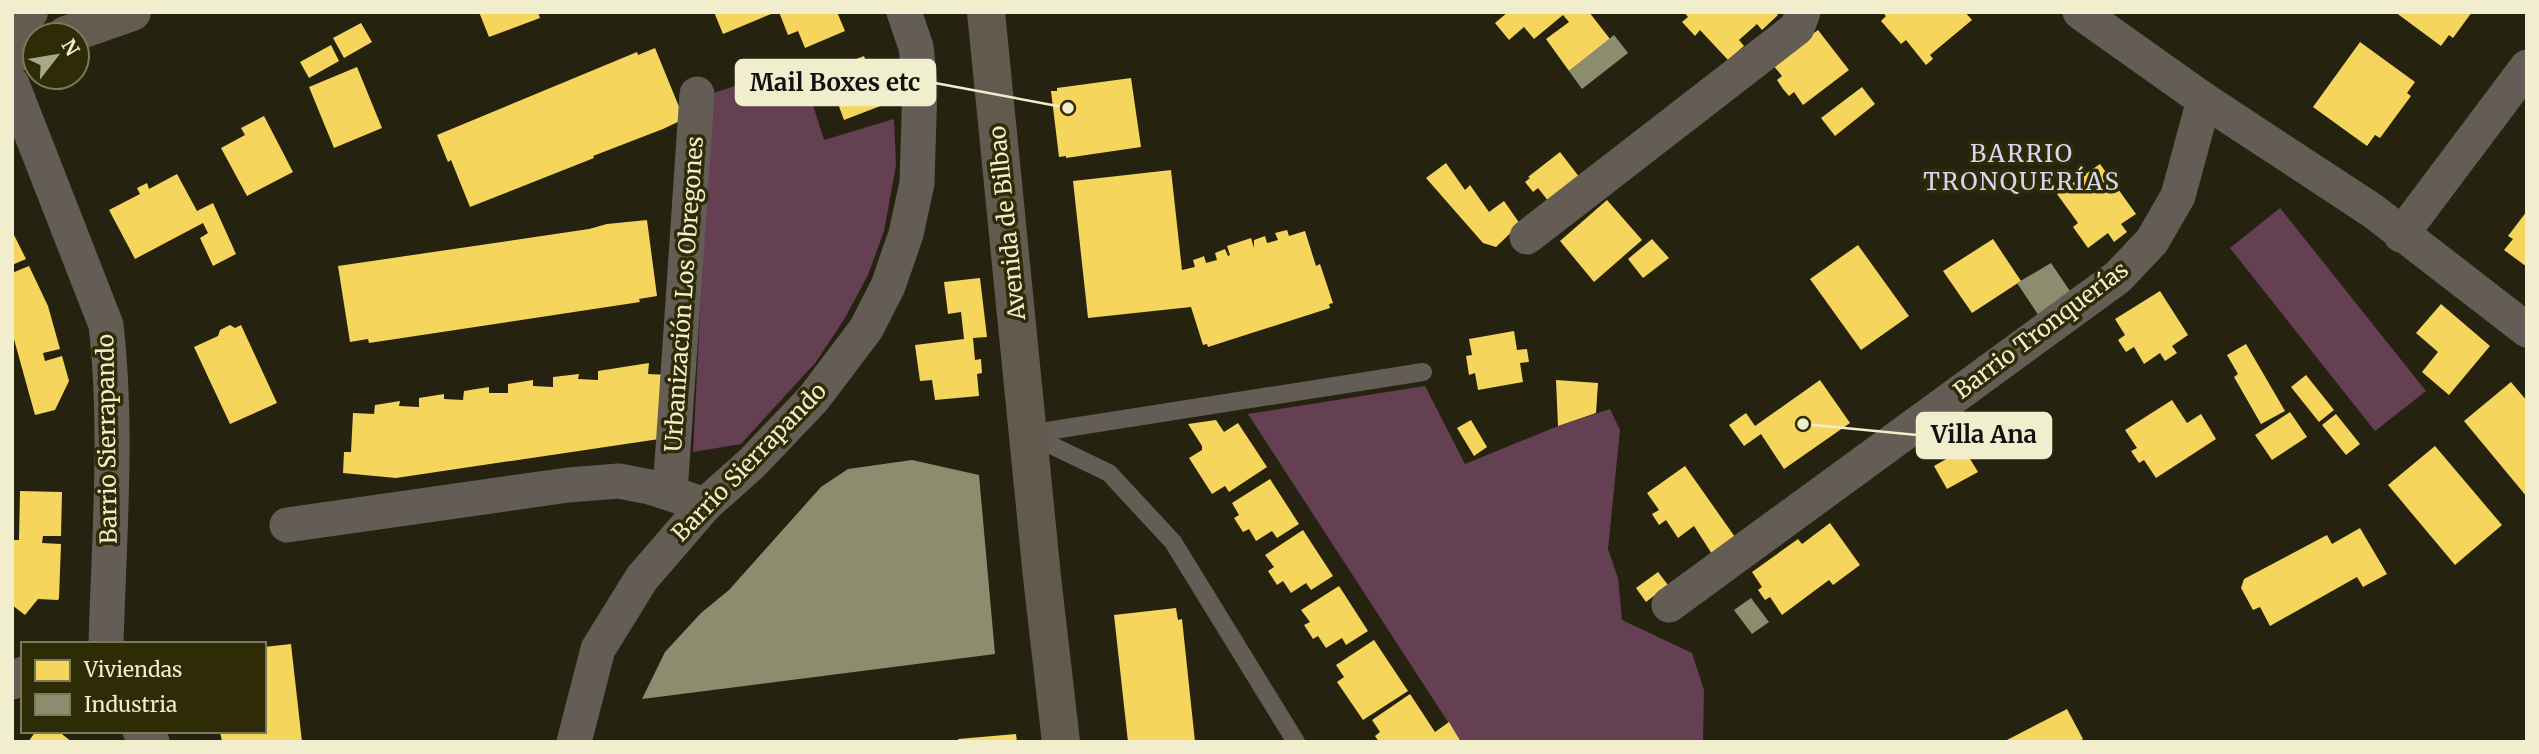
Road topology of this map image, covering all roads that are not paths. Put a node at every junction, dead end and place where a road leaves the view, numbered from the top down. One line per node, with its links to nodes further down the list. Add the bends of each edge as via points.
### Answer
1 (29, 12): 7 (main road)
2 (132, 12): 8 (main road)
3 (904, 12): 19 (street, Barrio Sierrapando, via 916,47 920,83 917,183 888,286 866,328 813,399)
4 (986, 12): 17 (highway, Avenida de Bilbao)
5 (1803, 12): 14 (street, via 1797,28)
6 (2080, 12): 12 (street)
7 (12, 18)
8 (91, 26)
9 (2527, 67): 13 (street)
10 (12, 84): 22 (street, Barrio Sierrapando, via 106,325 112,457)
11 (697, 94): 18 (street, Urbanización Los Obregones)
12 (2204, 100): 13 (street, via 2373,211); 21 (street, Barrio Tronquerías, via 2178,196 2152,241 2118,277)
13 (2401, 235): 15 (street)
14 (1527, 237)
15 (2527, 330)
16 (1423, 372): 17 (lane)
17 (1028, 434): 24 (highway, Avenida de Bilbao); 25 (lane, via 1109,473 1173,542)
18 (670, 493): 19 (street); 20 (street, via 619,481 568,485)
19 (705, 505): 23 (street, Barrio Sierrapando, via 642,578 597,649)
20 (288, 526)
21 (1669, 605)
22 (106, 642)
23 (574, 742)
24 (1061, 742)
25 (1296, 742)

